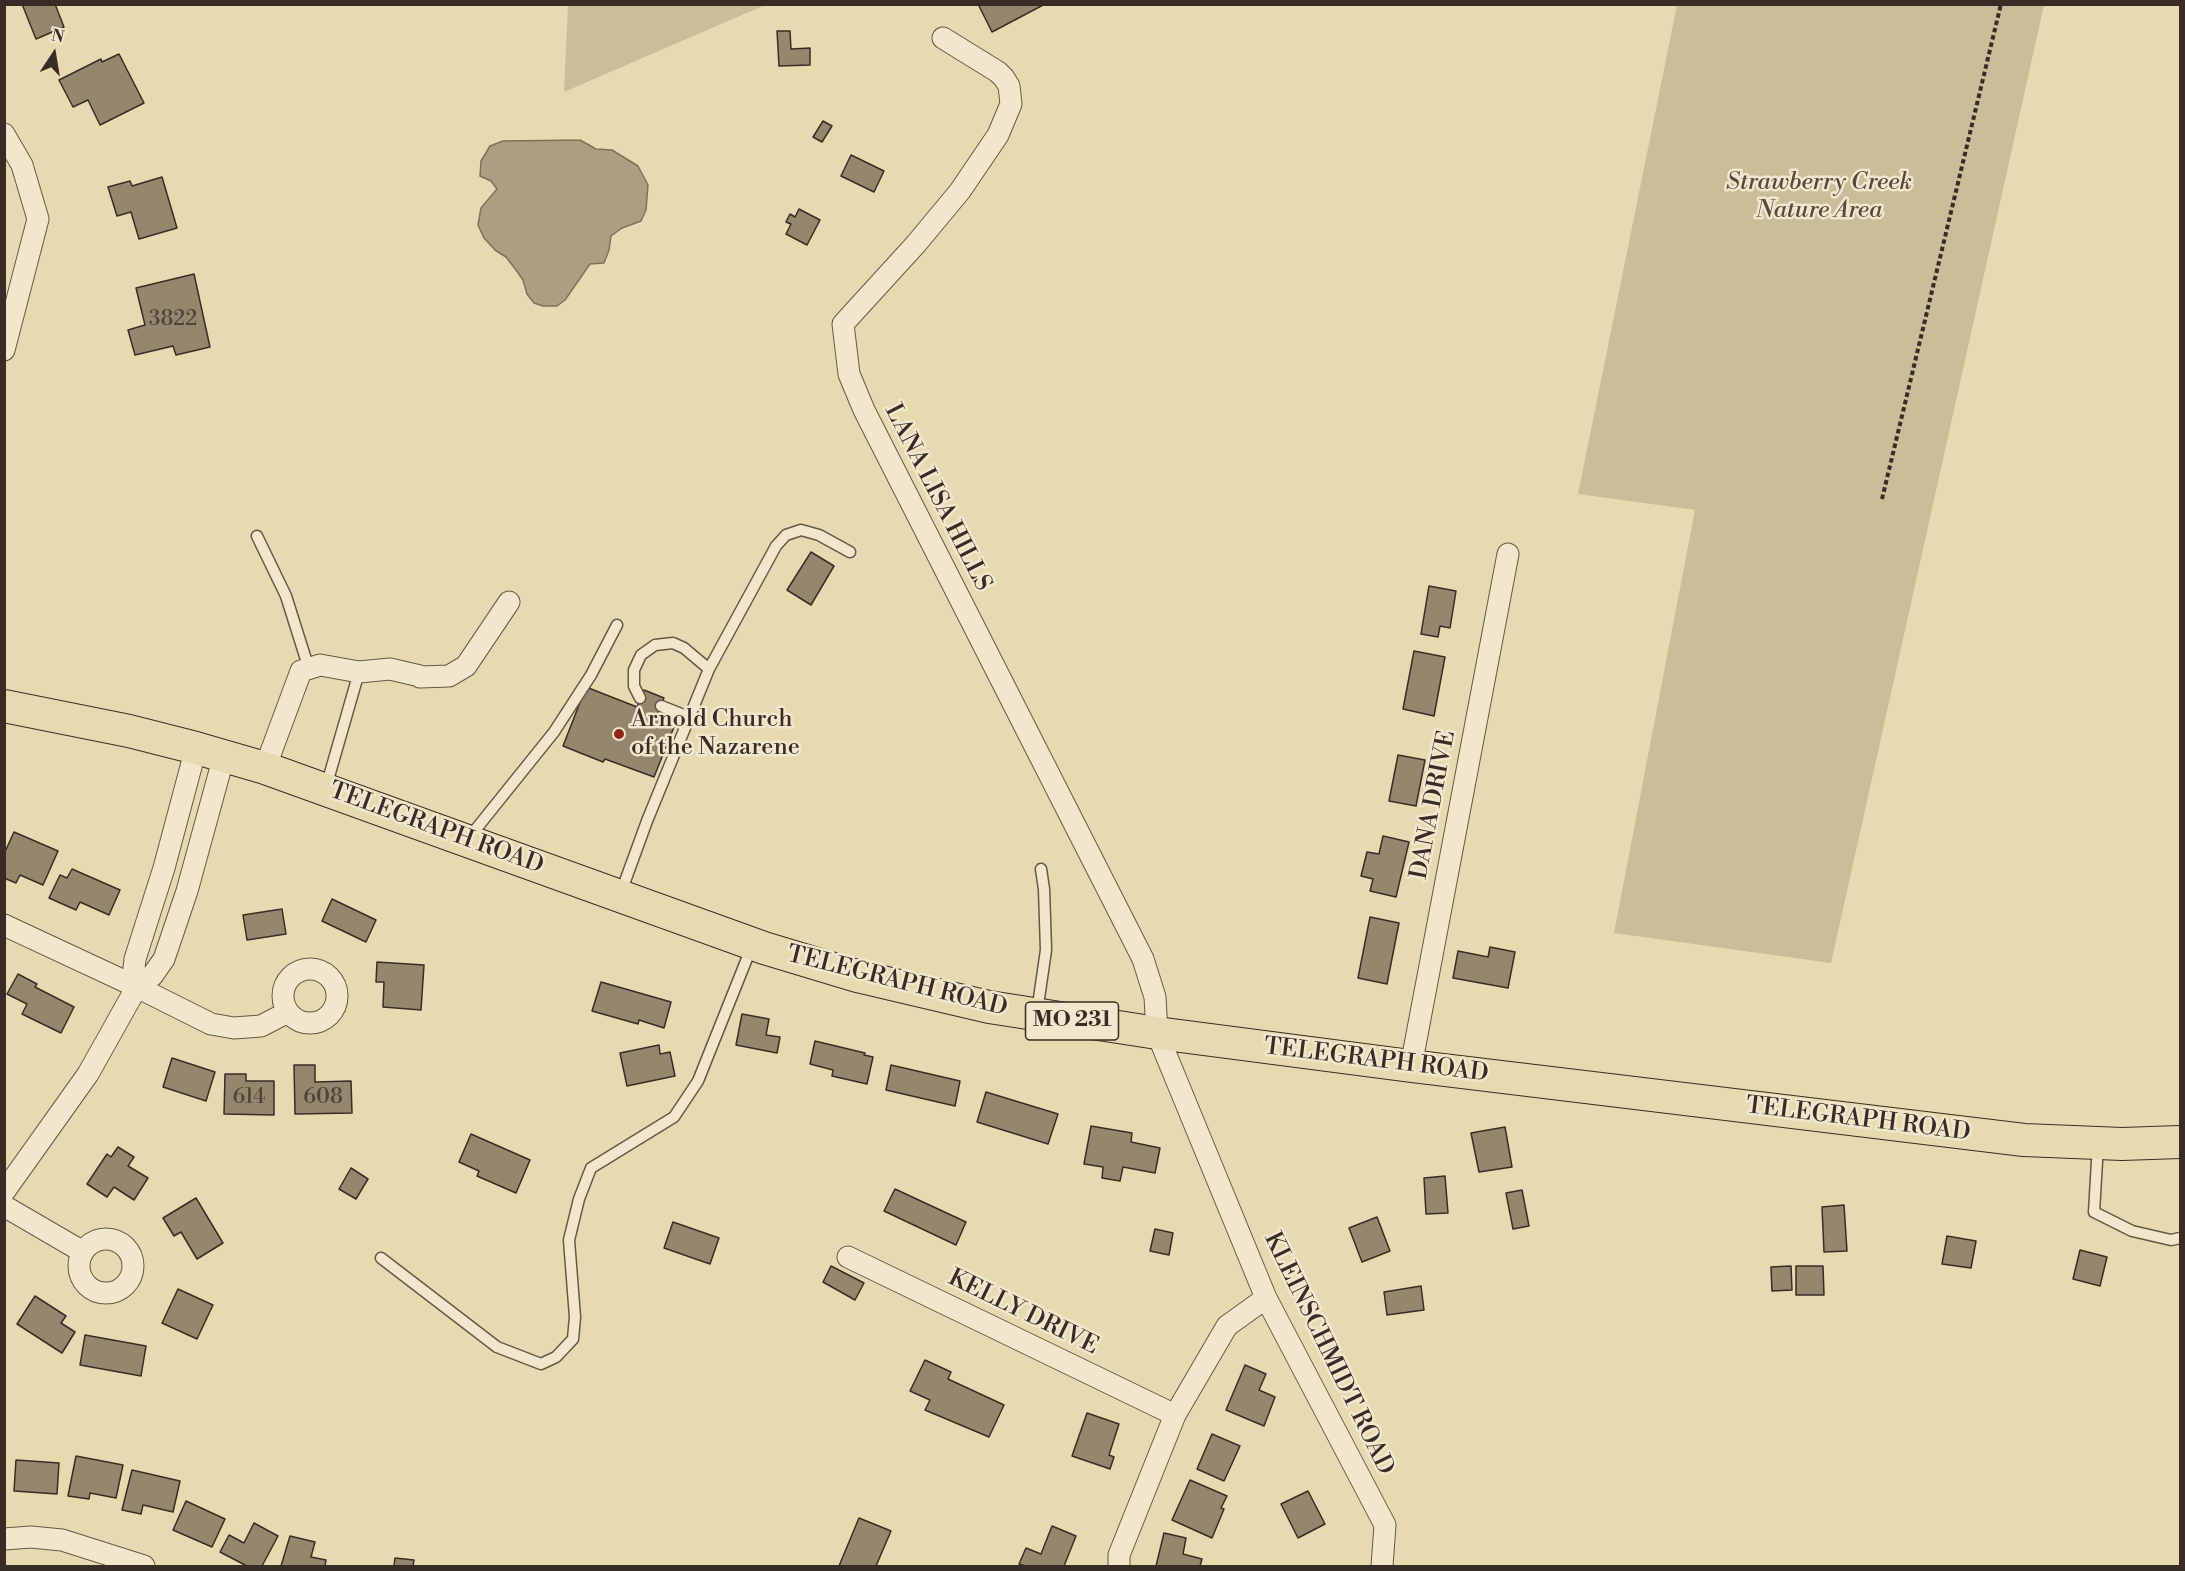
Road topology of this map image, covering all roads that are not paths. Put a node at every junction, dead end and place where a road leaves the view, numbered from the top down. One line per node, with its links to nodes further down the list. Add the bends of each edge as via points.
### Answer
1 (943, 38): 27 (street, LANA LISA HILLS, via 1004,78 1011,104 998,135 950,204 843,324 849,374 1134,939 1155,997)
2 (4, 134): 3 (street, via 22,165 38,219)
3 (4, 350)
4 (257, 536): 9 (lane, via 286,596)
5 (850, 552): 10 (lane, via 810,532 793,532 781,540)
6 (1508, 554): 28 (street, DANA DRIVE)
7 (509, 602): 11 (street, via 466,666 449,676 420,678 390,669)
8 (616, 625): 19 (lane, via 591,675 554,732)
9 (309, 669): 11 (street, via 320,665); 17 (street, via 301,671)
10 (709, 669): 12 (lane, via 684,648 655,645 641,655 634,670 634,686); 15 (lane)
11 (359, 672): 18 (lane)
12 (640, 698)
13 (4, 706): 16 (main road, TELEGRAPH ROAD / MO 231)
14 (661, 706): 15 (lane)
15 (689, 717): 21 (lane)
16 (210, 752): 17 (main road, TELEGRAPH ROAD / MO 231); 24 (street, via 164,868 135,959); 24 (street, via 187,891 159,968)
17 (266, 768): 18 (main road, TELEGRAPH ROAD / MO 231)
18 (326, 789): 19 (main road, TELEGRAPH ROAD / MO 231)
19 (467, 840): 21 (main road, TELEGRAPH ROAD / MO 231)
20 (1041, 869): 26 (lane, via 1046,950)
21 (620, 895): 23 (main road, TELEGRAPH ROAD / MO 231)
22 (4, 925): 24 (street)
23 (753, 944): 26 (main road, TELEGRAPH ROAD / MO 231, via 889,984); 36 (lane, via 698,1081 674,1117 591,1168 569,1240 573,1339 556,1357 541,1364 497,1347)
24 (138, 985): 25 (street, via 211,1024 234,1028 261,1026); 31 (street, via 88,1074)
25 (288, 1012)
26 (1037, 1015): 27 (main road, TELEGRAPH ROAD / MO 231)
27 (1158, 1033): 28 (main road, TELEGRAPH ROAD / MO 231); 37 (street, KLEINSCHMIDT ROAD)
28 (1411, 1066): 30 (main road, TELEGRAPH ROAD / MO 231, via 2024,1140)
29 (2181, 1142): 30 (main road, TELEGRAPH ROAD / MO 231)
30 (2098, 1144): 33 (lane, via 2094,1212 2132,1231 2171,1240)
31 (4, 1192)
32 (4, 1206): 34 (street)
33 (2181, 1238)
34 (83, 1252)
35 (848, 1257): 38 (street, KELLY DRIVE)
36 (381, 1258)
37 (1266, 1298): 38 (street, via 1227,1326); 42 (street, KLEINSCHMIDT ROAD, via 1385,1525)
38 (1175, 1415): 41 (street, via 1119,1555)
39 (4, 1539): 40 (street, via 62,1540)
40 (144, 1566)
41 (1119, 1566)
42 (1382, 1566)

